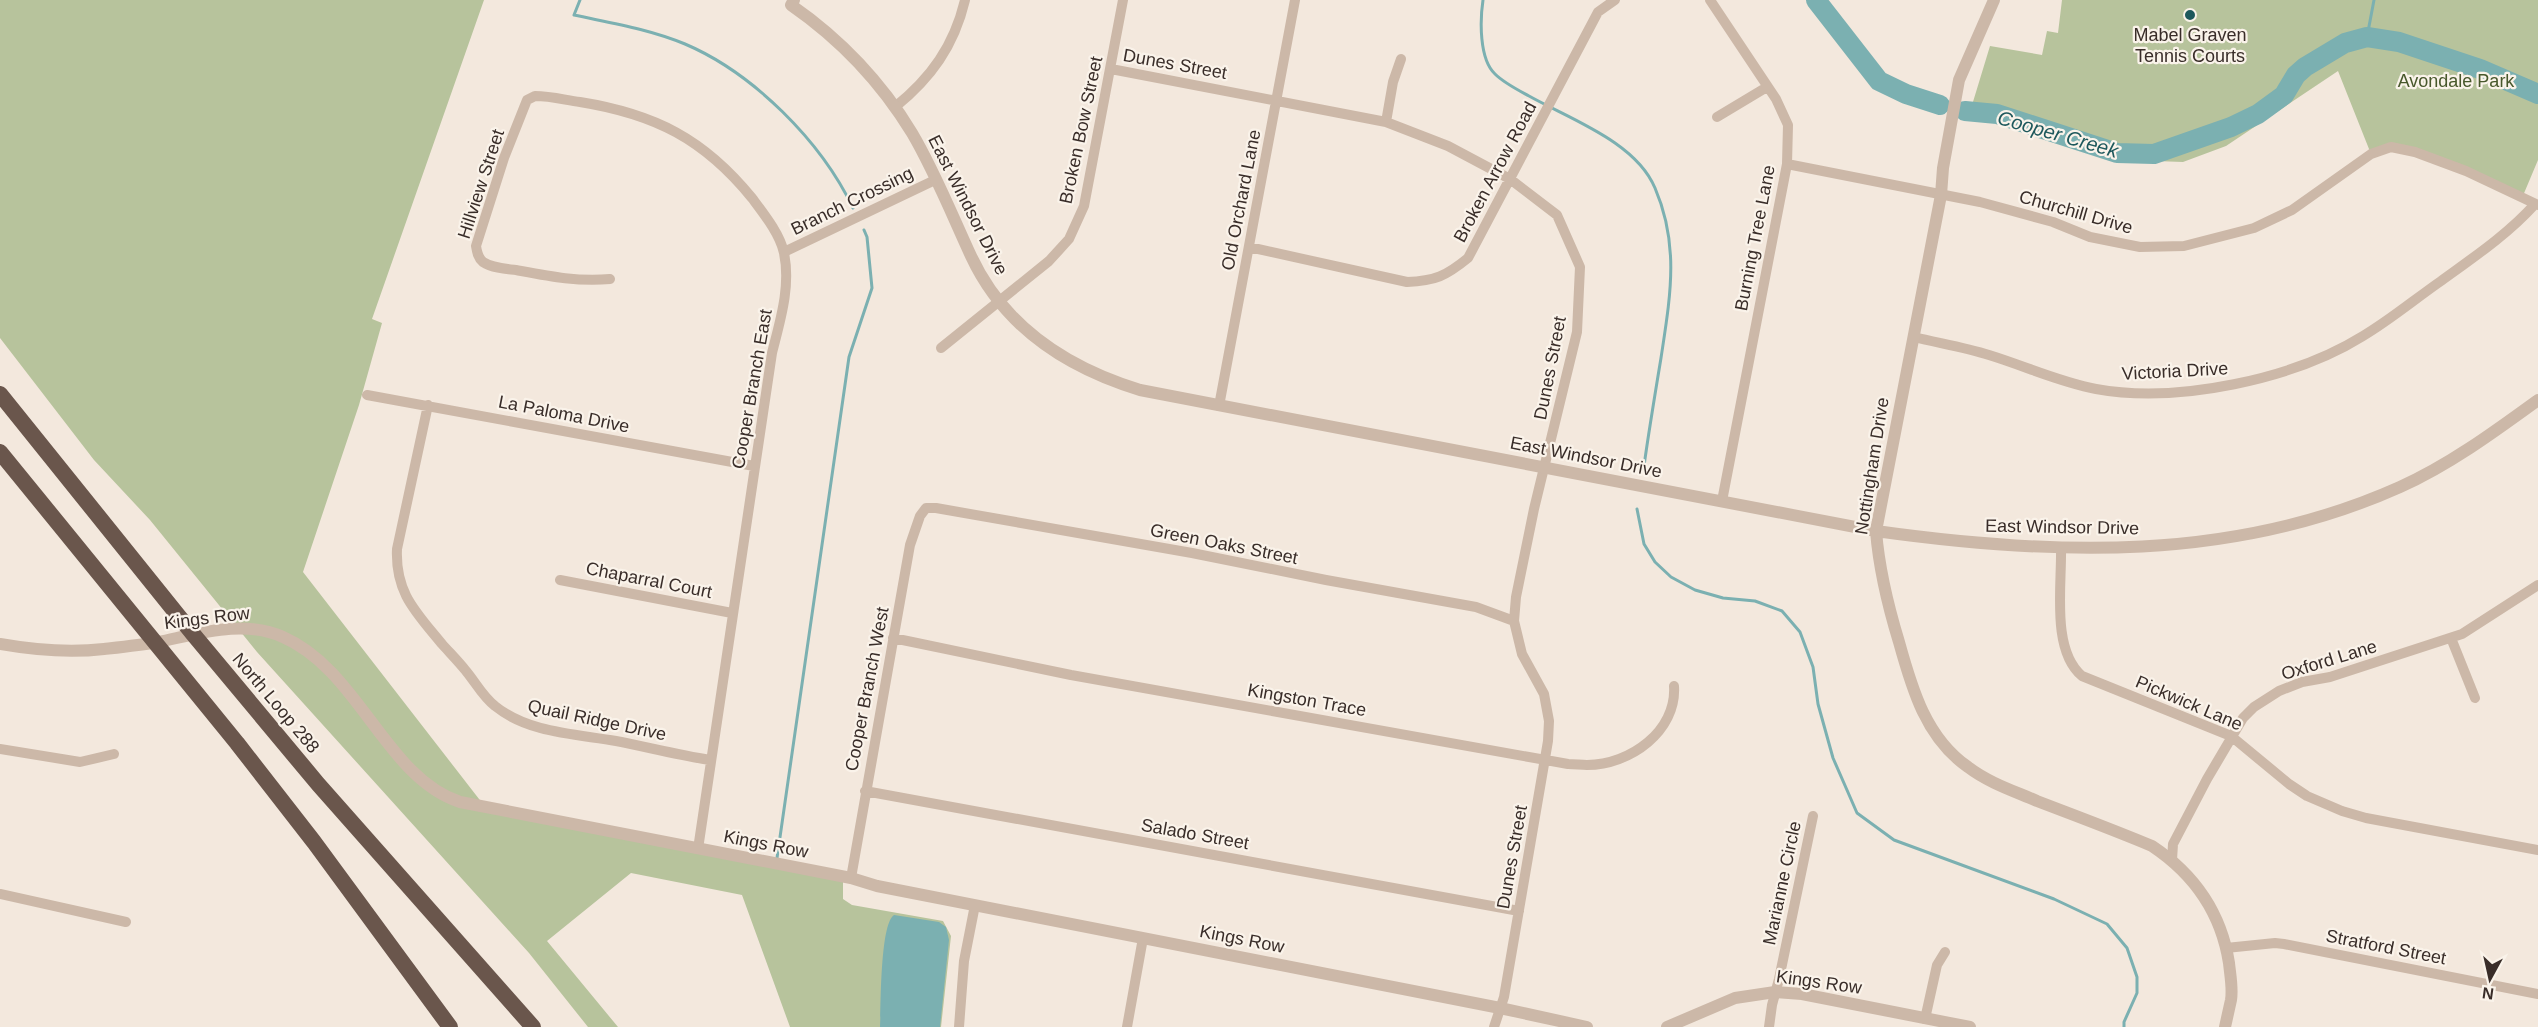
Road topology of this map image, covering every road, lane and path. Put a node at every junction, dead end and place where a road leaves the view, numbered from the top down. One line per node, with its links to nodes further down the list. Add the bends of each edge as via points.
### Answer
1 (965, 0): 13 (street, via 944,56 916,90)
2 (1123, 0): 9 (street, Broken Bow Street)
3 (1295, 0): 12 (street, Old Orchard Lane)
4 (1615, 0): 17 (street, Broken Arrow Road, via 1598,12)
5 (1710, 0): 10 (street, Burning Tree Lane)
6 (1994, 0): 19 (street, Nottingham Drive, via 1959,80)
7 (790, 2): 13 (street, East Windsor Drive, via 863,68)
8 (1401, 59): 15 (street)
9 (1111, 69): 12 (street, Dunes Street); 24 (street, Broken Bow Street, via 1084,206 1077,223 1069,239 1049,261)
10 (1767, 87): 14 (street); 16 (street, Burning Tree Lane, via 1788,126)
11 (527, 100): 22 (street, Cooper Branch East, via 547,96 606,106 645,116 677,131 734,177 764,214); 23 (street, Hillview Street, via 504,158 476,246 477,255 484,263 497,267 564,279)
12 (1276, 100): 15 (street, Dunes Street); 21 (street, Old Orchard Lane)
13 (895, 107): 18 (street, East Windsor Drive)
14 (1717, 117)
15 (1386, 122): 17 (street, Dunes Street, via 1448,146)
16 (1787, 164): 19 (street, Churchill Drive); 35 (street, Burning Tree Lane)
17 (1510, 179): 21 (street, Broken Arrow Road, via 1468,258 1450,274 1428,281 1407,282); 34 (street, Dunes Street, via 1557,214 1580,267 1577,332)
18 (935, 180): 22 (street, Branch Crossing); 24 (street, East Windsor Drive, via 972,257)
19 (1941, 195): 20 (street, Churchill Drive, via 2012,210 2118,244 2184,246 2245,231 2292,210 2371,154 2391,147 2456,167); 25 (street, Nottingham Drive)
20 (2537, 204): 25 (street, Victoria Drive, via 2470,260 2363,337 2298,366 2227,386 2155,392 2101,390 1989,355)
21 (1249, 247): 31 (street, Old Orchard Lane)
22 (784, 252): 33 (street, Cooper Branch East, via 784,305 772,353)
23 (610, 279)
24 (999, 302): 26 (street, Broken Bow Street); 31 (street, East Windsor Drive, via 1036,339 1100,377 1140,390)
25 (1914, 337): 37 (street, Nottingham Drive)
26 (941, 348)
27 (0, 394): 43 (highway, North Loop 288)
28 (367, 395): 30 (street, La Paloma Drive)
29 (2538, 400): 38 (street, East Windsor Drive, via 2461,454 2402,486 2325,517 2200,542)
30 (428, 405): 33 (street, La Paloma Drive); 53 (street, Quail Ridge Drive, via 396,568 403,592 418,615 486,699 505,714 524,723 581,737)
31 (1219, 406): 34 (street, East Windsor Drive)
32 (0, 452): 46 (highway)
33 (754, 466): 41 (street, Cooper Branch East)
34 (1546, 468): 35 (street, East Windsor Drive); 42 (street, Dunes Street, via 1534,509)
35 (1722, 501): 37 (street, East Windsor Drive)
36 (926, 508): 42 (street, Green Oaks Street, via 1476,607); 44 (street, Cooper Branch West, via 910,545)
37 (1876, 531): 38 (street, East Windsor Drive, via 1956,542); 59 (street, Nottingham Drive, via 1887,603 1914,695 1928,723 1953,755 1995,784 2141,842)
38 (2061, 548): 50 (street, Pickwick Lane, via 2059,594 2065,653 2073,669)
39 (560, 580): 41 (street, Chaparral Court)
40 (2538, 585): 45 (street, Oxford Lane, via 2484,622)
41 (732, 613): 53 (street, Cooper Branch East)
42 (1514, 621): 54 (street, Dunes Street, via 1521,654 1544,694 1549,721)
43 (193, 634): 46 (street, Kings Row); 57 (street, Kings Row, via 257,628 301,646 330,670 420,778 449,798); 73 (highway, North Loop 288, via 318,784)
44 (893, 638): 54 (street, Kingston Trace, via 1071,675); 55 (street, Cooper Branch West)
45 (2451, 638): 49 (street); 50 (street, Oxford Lane, via 2279,692 2242,718)
46 (155, 643): 47 (street, Kings Row, via 67,651); 72 (highway, via 307,833)
47 (0, 646)
48 (1674, 686): 54 (street, Kingston Trace, via 1675,700 1664,727 1643,747 1613,760 1587,765)
49 (2475, 698)
50 (2231, 736): 58 (street, Pickwick Lane, via 2289,784 2342,811); 59 (street, Oxford Lane, via 2173,844)
51 (0, 749): 52 (street, via 80,762)
52 (114, 754)
53 (710, 760): 57 (street, Cooper Branch East)
54 (1546, 761): 63 (street, Dunes Street)
55 (866, 791): 60 (street, Cooper Branch West); 63 (street, Salado Street)
56 (1813, 816): 68 (street, Marianne Circle)
57 (698, 849): 60 (street, Kings Row)
58 (2538, 850)
59 (2172, 860): 66 (street, Nottingham Drive, via 2200,890 2221,926)
60 (851, 878): 62 (street, Kings Row)
61 (0, 894): 64 (street)
62 (975, 905): 65 (street, Kings Row); 74 (street, via 964,961)
63 (1520, 911): 70 (street, Dunes Street)
64 (126, 922)
65 (1143, 938): 70 (street, Kings Row); 75 (street)
66 (2226, 948): 69 (street, Stratford Street, via 2284,944); 81 (street, Nottingham Drive, via 2231,998)
67 (1945, 952): 71 (street, via 1937,965)
68 (1775, 992): 71 (street, Kings Row); 78 (street, Kings Row, via 1735,998); 79 (street, Marianne Circle)
69 (2538, 994)
70 (1500, 1008): 76 (street, Dunes Street); 77 (street, Kings Row)
71 (1925, 1019): 80 (street, Kings Row)
72 (450, 1027)
73 (533, 1027)
74 (959, 1027)
75 (1127, 1027)
76 (1494, 1027)
77 (1587, 1027)
78 (1667, 1027)
79 (1769, 1027)
80 (1970, 1027)
81 (2225, 1027)

